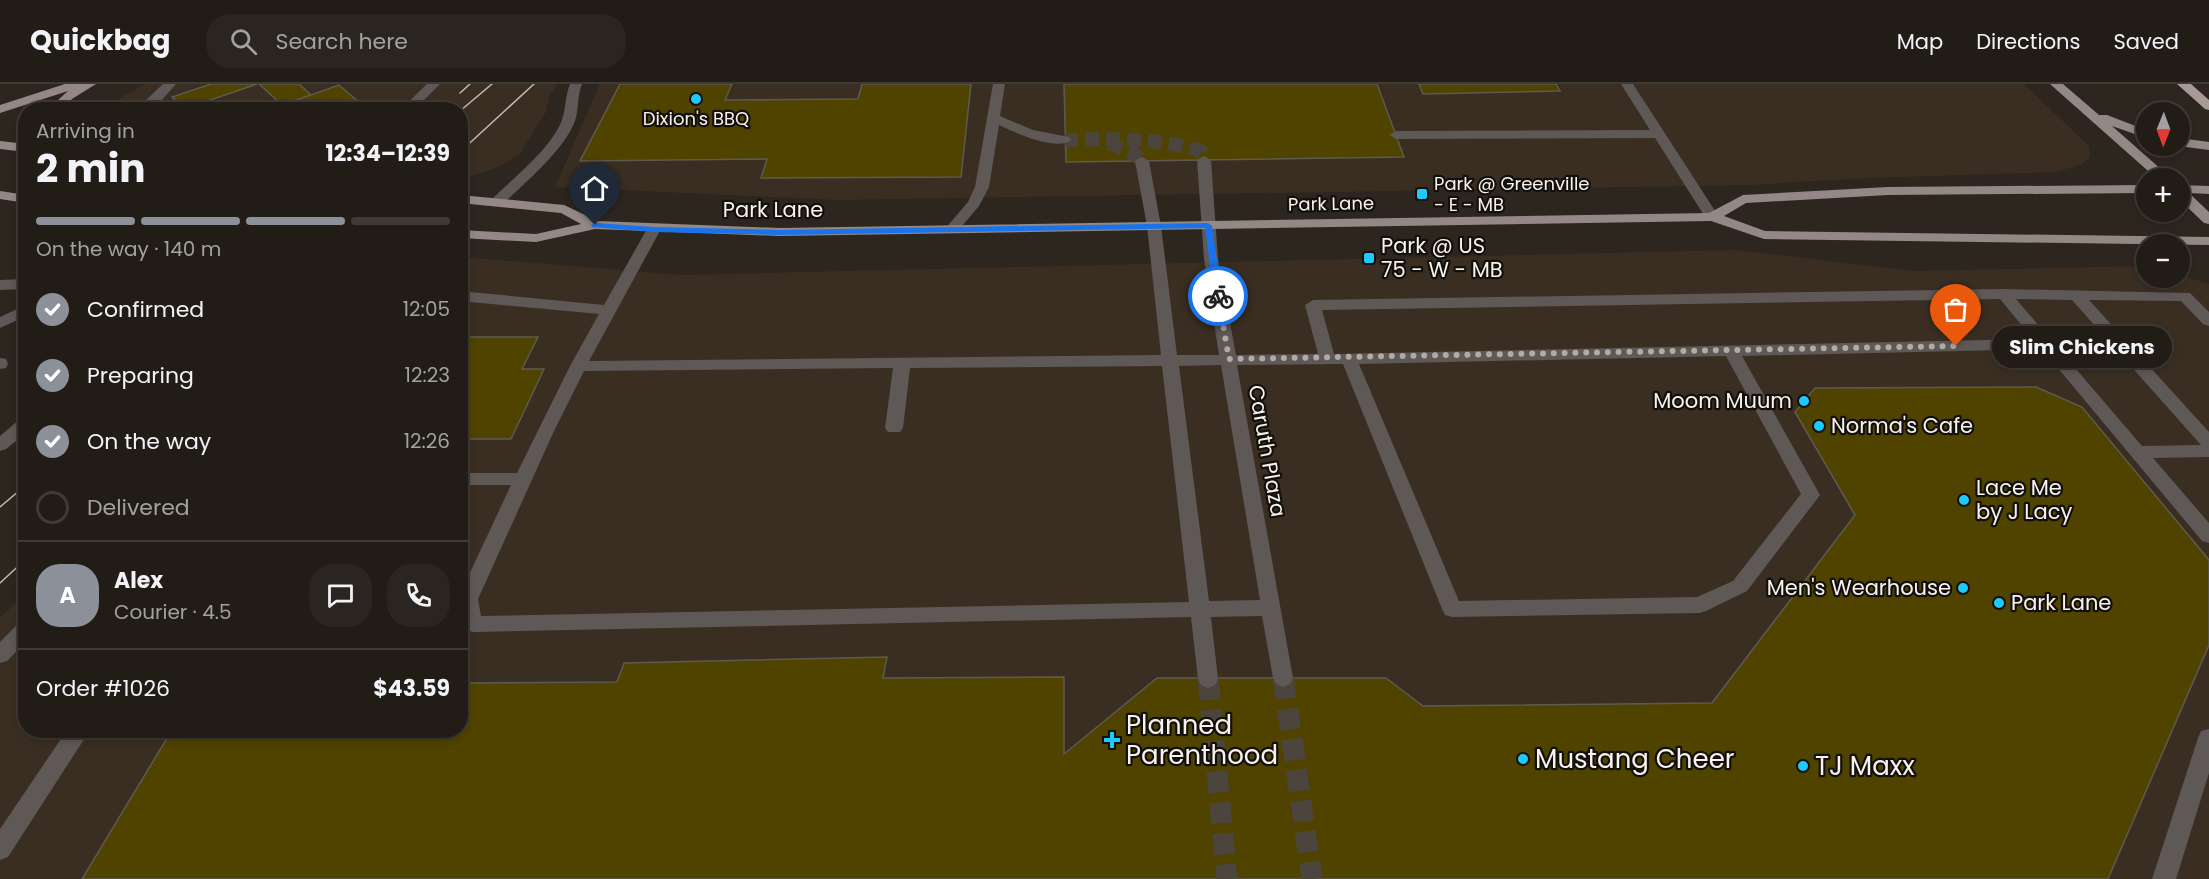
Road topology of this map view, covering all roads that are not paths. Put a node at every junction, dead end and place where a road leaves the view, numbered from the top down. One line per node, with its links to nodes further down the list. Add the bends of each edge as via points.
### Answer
1 (77, 84): 10 (main road)
2 (90, 84): 11 (main road)
3 (170, 84): 12 (street)
4 (434, 84): 13 (street)
5 (576, 84): 37 (street, via 568,121 550,147)
6 (999, 84): 18 (street)
7 (1627, 84): 20 (street)
8 (2056, 84): 17 (main road)
9 (2183, 84): 15 (highway)
10 (22, 102)
11 (62, 102)
12 (151, 102)
13 (415, 102)
14 (18, 103): 16 (main road)
15 (2209, 106)
16 (0, 109)
17 (2091, 114): 19 (main road); 29 (main road)
18 (995, 118): 22 (street, via 1041,138); 44 (street, via 982,187)
19 (2136, 130)
20 (1659, 134): 21 (street); 38 (street)
21 (1396, 135)
22 (1064, 140)
23 (2190, 144): 25 (main road)
24 (0, 145): 26 (main road)
25 (2209, 146)
26 (18, 147)
27 (1204, 160): 42 (street, Caruth Plaza)
28 (1142, 161): 41 (street)
29 (2153, 168)
30 (2136, 189): 38 (main road, Park Lane, via 1888,191 1743,199)
31 (2209, 190): 32 (main road)
32 (2190, 191)
33 (0, 195): 34 (main road)
34 (18, 197)
35 (468, 200): 37 (main road, Park Lane)
36 (2190, 201): 39 (main road)
37 (496, 203): 40 (main road, Park Lane, via 564,208)
38 (1712, 217): 42 (main road, Park Lane); 46 (main road, Park Lane, via 1764,235)
39 (2209, 220)
40 (595, 225): 43 (main road, Park Lane); 45 (main road, Park Lane, via 536,238)
41 (1154, 226): 42 (main road, Park Lane); 44 (main road, Park Lane); 61 (street)
42 (1208, 226): 59 (street, Caruth Plaza)
43 (654, 230): 44 (main road, Park Lane); 52 (street)
44 (951, 230)
45 (468, 234)
46 (2209, 241)
47 (18, 284): 48 (street)
48 (0, 285)
49 (2004, 294): 50 (street); 56 (street); 60 (street, via 1313,305)
50 (2076, 295): 54 (street, via 2185,296); 66 (street)
51 (468, 297): 52 (street)
52 (609, 310): 63 (street)
53 (18, 314): 55 (street)
54 (2209, 321)
55 (0, 323)
56 (2046, 344): 57 (street); 69 (street)
57 (1731, 350): 58 (street); 58 (street, via 1811,495 1740,586 1700,605 1452,609)
58 (1349, 358): 60 (street)
59 (1229, 359): 60 (street); 61 (street); 76 (street, Caruth Plaza)
60 (1327, 359)
61 (1169, 360): 62 (street); 78 (street)
62 (902, 363): 63 (street); 64 (street)
63 (578, 366): 71 (street)
64 (894, 428)
65 (18, 430): 67 (street)
66 (2209, 443)
67 (0, 445)
68 (2209, 451): 69 (street)
69 (2137, 452): 72 (street)
70 (468, 479): 71 (street)
71 (524, 479): 75 (street)
72 (2189, 513): 73 (street); 74 (street)
73 (2209, 513)
74 (2209, 537)
75 (468, 591)
76 (1272, 608): 78 (street); 81 (street, Caruth Plaza)
77 (468, 610): 78 (street, via 473,624)
78 (1201, 610): 82 (street)
79 (18, 637): 80 (street)
80 (0, 655)
81 (1283, 678)
82 (1208, 679)
83 (74, 738): 85 (street)
84 (2209, 738): 86 (street)
85 (0, 849)
86 (2164, 879)

